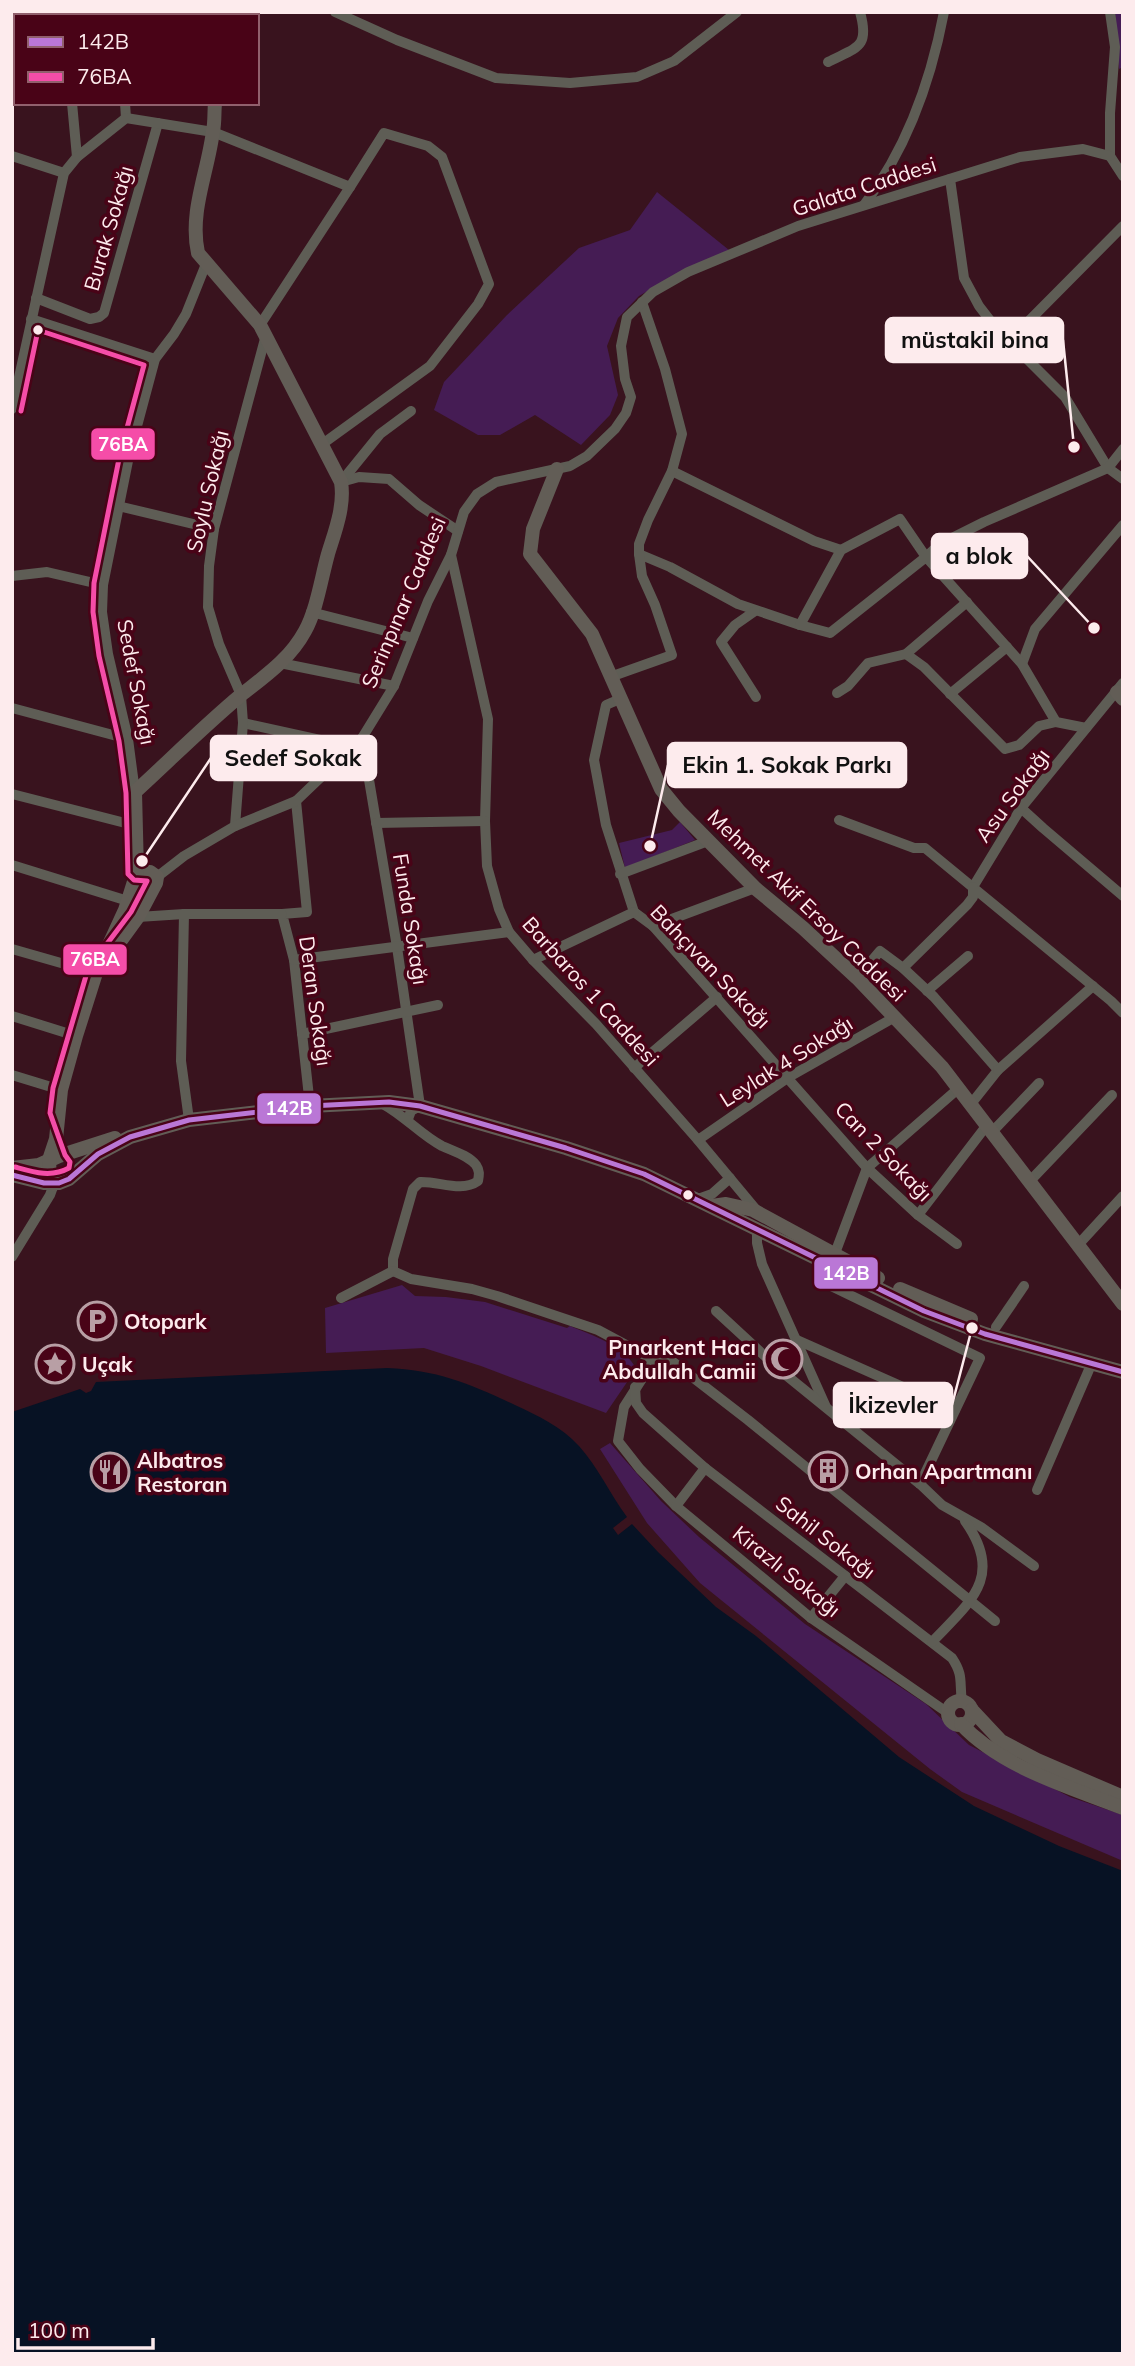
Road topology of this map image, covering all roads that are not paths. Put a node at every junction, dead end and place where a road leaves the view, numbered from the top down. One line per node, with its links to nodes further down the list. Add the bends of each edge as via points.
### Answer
1 (335, 12): 2 (street, via 496,78 570,83 637,77 674,61)
2 (737, 12)
3 (860, 12): 6 (street, via 864,39)
4 (944, 12): 20 (street, via 923,90 885,178)
5 (1110, 12): 14 (street, via 1115,47)
6 (828, 62)
7 (72, 105): 15 (street)
8 (125, 105): 10 (street)
9 (215, 105): 12 (street)
10 (126, 118): 11 (street); 15 (street)
11 (158, 123): 12 (street); 23 (street, Burak Sokağı, via 104,313 90,319)
12 (213, 132): 19 (street); 22 (street, via 195,220 198,253)
13 (12, 156): 16 (street)
14 (1110, 156): 17 (street); 18 (street, Galata Caddesi, via 1083,149 1020,157)
15 (77, 158): 16 (street)
16 (64, 173): 23 (street)
17 (1122, 173)
18 (950, 178): 20 (street, Galata Caddesi); 27 (street, via 964,278 979,306)
19 (350, 187): 26 (street, Soylu Sokağı); 31 (street, Soylu Sokağı, via 384,133 428,146 448,169 489,284 430,366)
20 (864, 205): 24 (street, Galata Caddesi, via 798,226 688,272)
21 (1123, 226): 27 (street)
22 (205, 264): 26 (street); 28 (street, Sedef Sokağı, via 186,314)
23 (36, 298): 25 (street)
24 (642, 302): 34 (street, via 627,317 621,346 631,397 626,413 587,456); 35 (street, via 666,369 682,434)
25 (31, 319): 28 (street); 29 (street)
26 (263, 330): 31 (street); 40 (street, Soylu Sokağı)
27 (1009, 341): 33 (street, via 1065,397)
28 (155, 359): 38 (street, Sedef Sokağı)
29 (12, 408)
30 (411, 411): 37 (street, via 380,434)
31 (321, 445): 37 (street)
32 (1123, 449): 33 (street)
33 (1108, 468): 36 (street); 45 (street, via 984,522 940,544)
34 (557, 469): 41 (street, Serinpınar Caddesi, via 496,482 477,494); 57 (street, Mehmet Akif Ersoy Caddesi, via 533,529 530,554 592,634)
35 (673, 471): 42 (street); 43 (street, via 648,520)
36 (1123, 478)
37 (341, 482): 41 (street, via 359,477 389,479); 50 (street, via 340,512)
38 (118, 506): 40 (street); 47 (street, Sedef Sokağı)
39 (1123, 525): 56 (street, via 1035,629)
40 (214, 529): 62 (street, Soylu Sokağı, via 208,607)
41 (458, 531): 44 (street, Serinpınar Caddesi)
42 (841, 550): 45 (street, via 900,519); 51 (street)
43 (639, 554): 49 (street); 57 (street, via 642,576 672,654)
44 (451, 555): 52 (street, Serinpınar Caddesi); 77 (street, Barbaros 1 Caddesi, via 488,719)
45 (926, 557): 48 (street); 51 (street, via 830,632)
46 (12, 576): 47 (street, via 47,572)
47 (103, 585): 70 (street, Sedef Sokağı, via 108,654)
48 (967, 602): 53 (street); 54 (street)
49 (755, 611): 51 (street); 63 (street, via 721,642)
50 (311, 612): 52 (street); 55 (street, via 306,629)
51 (800, 625)
52 (413, 638): 58 (street, Serinpınar Caddesi)
53 (1007, 647): 56 (street); 61 (street)
54 (906, 654): 60 (street, via 868,663); 61 (street)
55 (280, 663): 58 (street); 62 (street)
56 (1022, 664): 66 (street)
57 (610, 677): 64 (street, Mehmet Akif Ersoy Caddesi)
58 (394, 686): 69 (street, Serinpınar Caddesi)
59 (1121, 691): 68 (street, Asu Sokağı)
60 (837, 693)
61 (950, 694): 66 (street, via 1005,749 1019,745 1039,726)
62 (242, 695): 67 (street); 72 (street)
63 (756, 697)
64 (620, 699): 81 (street, Mehmet Akif Ersoy Caddesi, via 661,789); 84 (street, via 606,705 594,760)
65 (12, 708): 70 (street)
66 (1056, 722): 68 (street)
67 (243, 723): 71 (street); 80 (street)
68 (1086, 728): 75 (street, Asu Sokağı)
69 (362, 737): 71 (street, Serinpınar Caddesi); 78 (street, Funda Sokağı)
70 (128, 739): 72 (street, Sedef Sokağı)
71 (352, 747): 74 (street, Serinpınar Caddesi)
72 (135, 792): 79 (street, Sedef Sokağı)
73 (12, 794): 79 (street)
74 (296, 801): 80 (street, Serinpınar Caddesi); 93 (street, Deran Sokağı, via 307,912)
75 (1021, 808): 86 (street, Asu Sokağı); 89 (street)
76 (839, 820): 86 (street, via 925,848)
77 (485, 821): 78 (street); 95 (street, Barbaros 1 Caddesi, via 487,866)
78 (376, 822): 96 (street, Funda Sokağı)
79 (136, 826): 83 (street, Sedef Sokağı)
80 (235, 826): 85 (street, Serinpınar Caddesi)
81 (708, 841): 84 (street); 87 (street, Mehmet Akif Ersoy Caddesi)
82 (12, 865): 90 (street)
83 (137, 872): 85 (street); 90 (street)
84 (620, 874): 91 (street)
85 (157, 877): 88 (street)
86 (973, 887): 101 (street, Asu Sokağı, via 967,905); 104 (street)
87 (755, 888): 94 (street); 103 (street, Mehmet Akif Ersoy Caddesi)
88 (150, 895): 90 (street); 90 (street, via 139,894)
89 (1123, 896)
90 (131, 904): 92 (street); 102 (street)
91 (634, 912): 94 (street, Bahçıvan Sokağı); 100 (street)
92 (184, 914): 93 (street); 128 (street, via 181,1061)
93 (282, 914): 99 (street, Deran Sokağı)
94 (653, 926): 106 (street, Bahçıvan Sokağı)
95 (509, 932): 96 (street); 100 (street, Barbaros 1 Caddesi)
96 (397, 947): 99 (street); 108 (street, Funda Sokağı)
97 (12, 949): 102 (street)
98 (968, 956): 105 (street)
99 (294, 960): 112 (street, Deran Sokağı)
100 (533, 960): 114 (street, Barbaros 1 Caddesi)
101 (904, 968): 103 (street, via 880,951); 105 (street)
102 (96, 974): 113 (street)
103 (857, 978): 111 (street, Mehmet Akif Ersoy Caddesi)
104 (1093, 986): 109 (street); 115 (street)
105 (927, 990): 115 (street)
106 (718, 997): 114 (street); 117 (street, Bahçıvan Sokağı)
107 (438, 1005): 108 (street)
108 (405, 1010): 112 (street); 125 (street, Funda Sokağı)
109 (1123, 1013)
110 (12, 1016): 113 (street)
111 (895, 1017): 117 (street, Leylak 4 Sokağı); 119 (street, Mehmet Akif Ersoy Caddesi)
112 (302, 1034): 124 (street, Deran Sokağı)
113 (76, 1036): 120 (street)
114 (634, 1068): 132 (street, Barbaros 1 Caddesi)
115 (998, 1070): 123 (street)
116 (12, 1075): 120 (street)
117 (789, 1077): 132 (street, Leylak 4 Sokağı); 136 (street, Can 2 Sokağı)
118 (1040, 1083): 129 (street)
119 (959, 1088): 123 (street, Mehmet Akif Ersoy Caddesi); 136 (street)
120 (61, 1090): 126 (street)
121 (1112, 1095): 140 (street)
122 (380, 1103): 124 (street); 125 (street); 127 (street)
123 (971, 1104): 129 (street, Mehmet Akif Ersoy Caddesi)
124 (310, 1106): 128 (street)
125 (423, 1107): 127 (street, via 411,1111); 131 (street, Funda Sokağı, via 423,1125); 144 (street, via 644,1174)
126 (59, 1111): 133 (street); 134 (street)
127 (408, 1119): 131 (street)
128 (189, 1120): 130 (street)
129 (990, 1128): 140 (street, Mehmet Akif Ersoy Caddesi); 146 (street)
130 (130, 1137): 133 (street); 137 (street, via 98,1154)
131 (430, 1137): 152 (street, via 472,1161 478,1167 478,1181 464,1187 420,1182 413,1189)
132 (698, 1140): 139 (street, Barbaros 1 Caddesi)
133 (73, 1152): 134 (street); 137 (street, via 79,1160)
134 (49, 1160): 135 (street); 141 (street)
135 (12, 1168)
136 (867, 1168): 146 (street, Can 2 Sokağı); 151 (street)
137 (77, 1173): 141 (street)
138 (12, 1175): 141 (street)
139 (730, 1178): 142 (street); 147 (street, Barbaros 1 Caddesi)
140 (1030, 1181): 149 (street, Mehmet Akif Ersoy Caddesi)
141 (54, 1184): 150 (street)
142 (719, 1189): 144 (street); 145 (street)
143 (1123, 1196): 149 (street)
144 (698, 1199): 145 (street)
145 (712, 1206): 147 (street)
146 (918, 1215): 148 (street, Can 2 Sokağı)
147 (758, 1221): 151 (street); 158 (street, via 762,1264)
148 (957, 1244)
149 (1077, 1247): 155 (street, Mehmet Akif Ersoy Caddesi)
150 (12, 1257)
151 (832, 1261): 157 (street); 160 (street, via 924,1311); 165 (street, via 823,1275 827,1284 980,1358)
152 (393, 1271): 154 (street); 159 (street, via 411,1279 472,1289 598,1330)
153 (1024, 1286): 157 (street)
154 (341, 1298)
155 (1123, 1304)
156 (716, 1311): 164 (street)
157 (996, 1327): 161 (street)
158 (797, 1340): 164 (street); 165 (street)
159 (654, 1360): 163 (street); 175 (street, via 673,1362)
160 (1091, 1365): 162 (street); 170 (street)
161 (1123, 1365)
162 (1123, 1372)
163 (635, 1387): 166 (street, via 636,1403); 167 (street, via 624,1407)
164 (826, 1408): 169 (street)
165 (955, 1410): 169 (street)
166 (643, 1413): 167 (street); 168 (street, Sahil Sokağı)
167 (621, 1426): 171 (street, Kirazlı Sokağı, via 618,1441)
168 (705, 1468): 171 (street); 174 (street, Sahil Sokağı)
169 (920, 1484): 172 (street)
170 (1037, 1490)
171 (676, 1506): 176 (street, Kirazlı Sokağı)
172 (962, 1517): 173 (street); 175 (street, via 982,1553 984,1574)
173 (1034, 1566)
174 (845, 1576): 176 (street); 178 (street, Sahil Sokağı)
175 (972, 1601): 177 (street); 178 (street)
176 (811, 1618): 180 (street, Kirazlı Sokağı)
177 (995, 1621)
178 (933, 1642): 179 (street, Sahil Sokağı, via 959,1668)
179 (967, 1706): 180 (street, via 952,1704); 181 (street, via 968,1721); 182 (street, via 1001,1741)
180 (948, 1713): 181 (street, via 952,1721)
181 (961, 1724): 183 (street, via 1010,1761)
182 (1123, 1797)
183 (1123, 1808)

